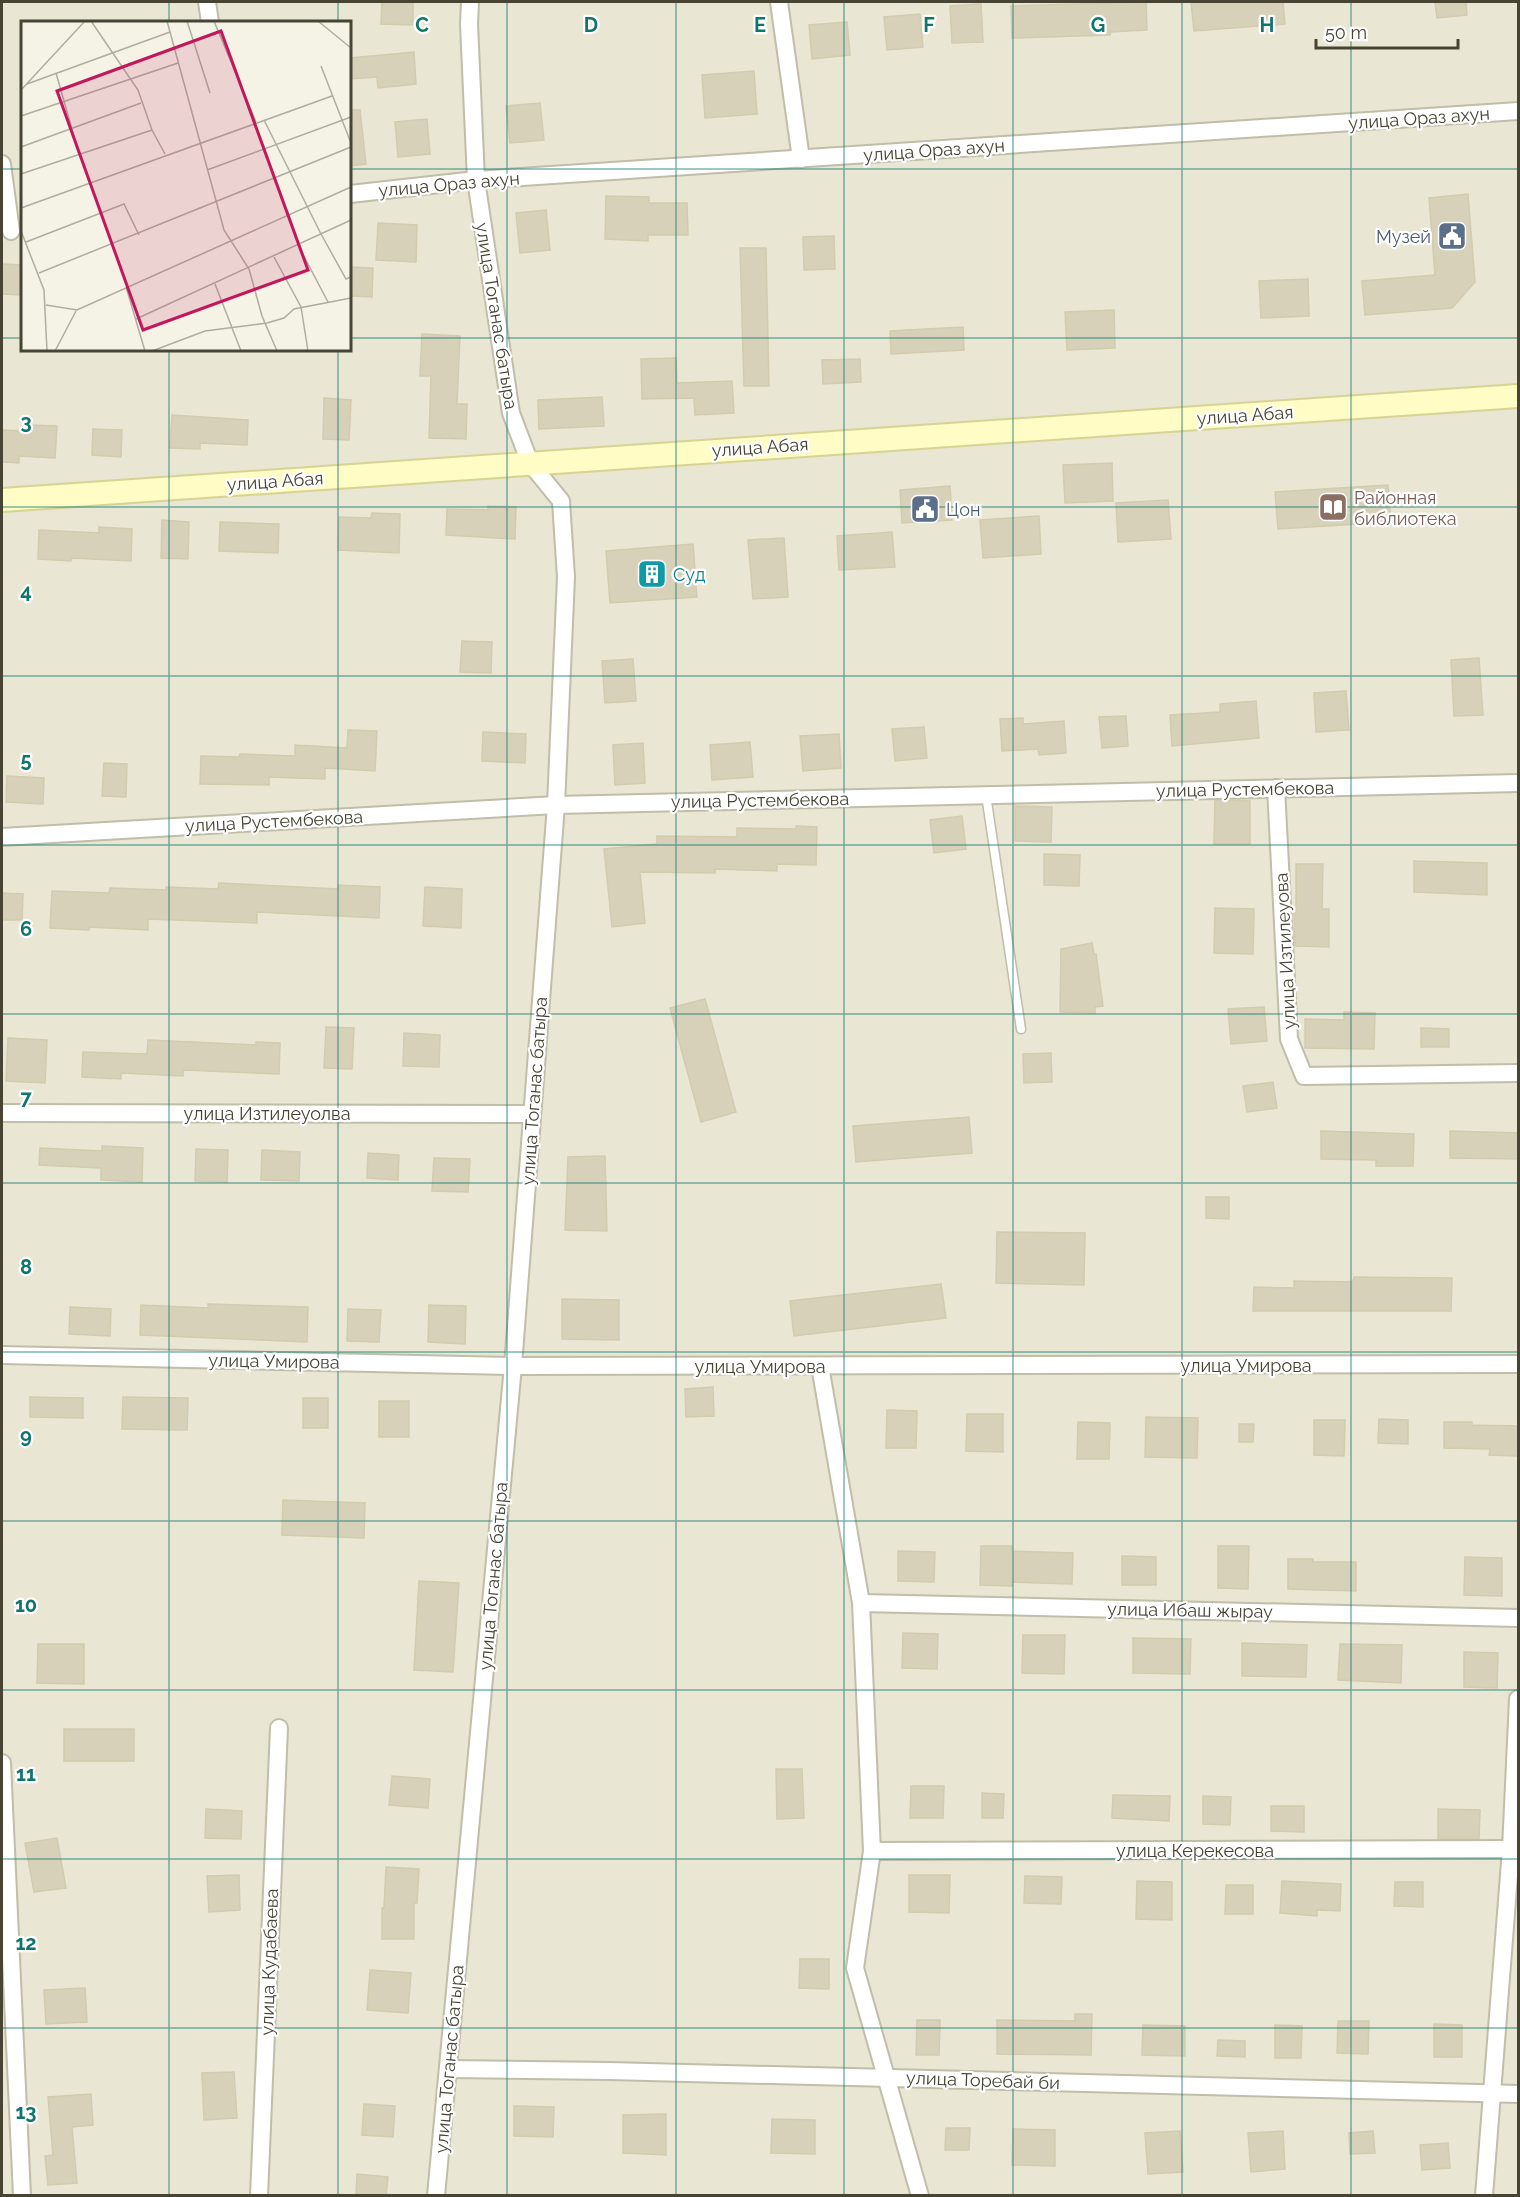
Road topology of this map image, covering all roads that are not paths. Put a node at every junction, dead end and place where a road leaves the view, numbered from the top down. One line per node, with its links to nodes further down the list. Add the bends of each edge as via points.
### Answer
1 (207, 2): 4 (street)
2 (470, 2): 8 (street, улица Тоганас батыра)
3 (779, 2): 6 (street)
4 (210, 21)
5 (1518, 111): 6 (street, улица Ораз ахун)
6 (801, 159): 8 (street, улица Ораз ахун)
7 (2, 164): 10 (street)
8 (476, 180): 9 (street, улица Ораз ахун); 12 (street, улица Тоганас батыра, via 511,413)
9 (351, 194)
10 (12, 231)
11 (1518, 396): 12 (street, улица Абая)
12 (530, 463): 13 (street, улица Абая); 17 (street, улица Тоганас батыра, via 561,501 566,577)
13 (2, 500)
14 (1518, 783): 15 (street, улица Рустембекова)
15 (1276, 788): 16 (street, улица Рустембекова); 20 (street, улица Изтилеуова, via 1289,1039 1304,1077)
16 (986, 795): 17 (street, улица Рустембекова); 19 (lane)
17 (556, 805): 18 (street, улица Рустембекова); 22 (street, улица Тоганас батыра)
18 (2, 837)
19 (1022, 1029)
20 (1518, 1073)
21 (2, 1113): 22 (street, улица Изтилеуолва)
22 (532, 1114): 25 (street, улица Тоганас батыра)
23 (2, 1355): 25 (street, улица Умирова)
24 (1518, 1364): 26 (street, улица Умирова)
25 (513, 1366): 26 (street, улица Умирова); 34 (street, улица Тоганас батыра)
26 (820, 1366): 27 (street)
27 (861, 1603): 28 (street, улица Ибаш жырау); 33 (street)
28 (1518, 1618)
29 (1518, 1699): 32 (street)
30 (279, 1728): 39 (street, улица Кудабаева)
31 (2, 1763): 38 (street)
32 (1515, 1849): 33 (street, улица Керекесова); 36 (street)
33 (872, 1851): 35 (street, via 855,1968)
34 (448, 2069): 35 (street, улица Торебай би); 40 (street, улица Тоганас батыра)
35 (886, 2077): 36 (street, улица Торебай би); 41 (street)
36 (1493, 2094): 37 (street, улица Торебай би); 42 (street)
37 (1518, 2094)
38 (22, 2196)
39 (259, 2196)
40 (436, 2196)
41 (920, 2196)
42 (1484, 2196)

